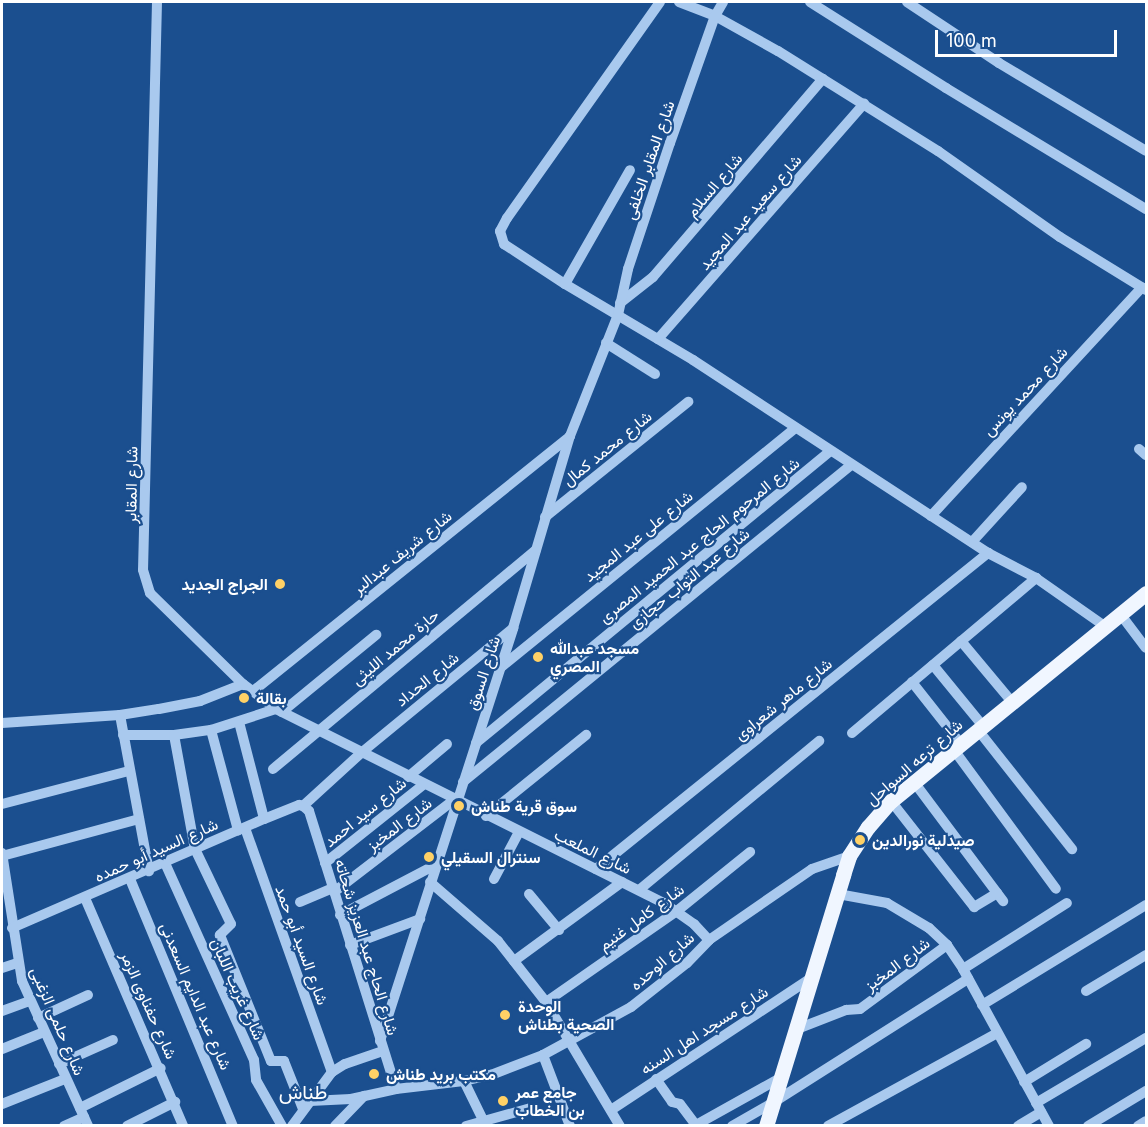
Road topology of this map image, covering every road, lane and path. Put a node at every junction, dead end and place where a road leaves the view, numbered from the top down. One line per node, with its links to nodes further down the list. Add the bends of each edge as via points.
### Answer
1 (157, 2): 42 (street, شارع المقابر, via 143,570 145,582 158,602)
2 (660, 2): 13 (street, via 500,231 500,238 509,249)
3 (679, 2): 7 (street)
4 (723, 2): 7 (street, شارع المقابر الخلفى)
5 (810, 2): 12 (street)
6 (907, 2): 10 (street, via 999,63)
7 (715, 16): 8 (street); 15 (street, شارع المقابر الخلفى, via 628,269)
8 (823, 79): 9 (street); 15 (street, شارع السلام, via 667,261)
9 (864, 104): 14 (street, via 1060,237); 17 (street, شارع سعيد عبد المجيد)
10 (1146, 151)
11 (630, 170): 13 (street)
12 (1146, 208)
13 (565, 284): 16 (street)
14 (1144, 288): 26 (street, شارع محمد يونس)
15 (620, 303): 16 (street, شارع المقابر الخلفى)
16 (618, 315): 17 (street); 18 (street, شارع السوق)
17 (658, 339): 21 (street)
18 (606, 343): 19 (street); 22 (street, شارع السوق)
19 (655, 374)
20 (688, 402): 27 (street, شارع محمد كمال)
21 (795, 428): 23 (street); 40 (street, شارع على عبد المجيد)
22 (570, 436): 27 (street, شارع السوق); 43 (street, شارع شريف عبدالبر)
23 (830, 451): 24 (street); 57 (street, شارع المرحوم الحاج عبد الحميد المصرى)
24 (850, 465): 26 (street); 64 (street, شارع عبد التواب حجازى)
25 (1022, 487): 28 (street)
26 (932, 516): 28 (street)
27 (545, 517): 29 (street, شارع السوق)
28 (972, 542): 30 (street)
29 (536, 550): 35 (street, شارع السوق); 51 (street, حارة محمد الليثى)
30 (988, 553): 31 (street); 84 (street, شارع ماهر شعراوى)
31 (1036, 578): 34 (street); 37 (street)
32 (1146, 593): 33 (main road, شارع ترعه السواحل)
33 (1121, 615): 34 (main road, شارع ترعه السواحل); 38 (street)
34 (1106, 627): 44 (main road, شارع ترعه السواحل)
35 (513, 628): 40 (street, شارع السوق); 60 (street, شارع الحداد)
36 (376, 635): 45 (street)
37 (961, 641): 39 (street); 44 (street)
38 (1146, 648)
39 (933, 665): 41 (street); 49 (street)
40 (500, 668): 57 (street, شارع السوق)
41 (912, 682): 52 (street); 59 (street)
42 (243, 684): 43 (street, شارع المقابر); 46 (street, via 200,700)
43 (252, 692): 45 (street, شارع المقابر)
44 (1012, 702): 49 (main road, شارع ترعه السواحل)
45 (279, 711): 47 (street); 51 (street, شارع المقابر)
46 (120, 715): 48 (street); 53 (street)
47 (239, 722): 50 (street); 73 (street)
48 (2, 723)
49 (981, 728): 59 (main road, شارع ترعه السواحل); 77 (street)
50 (211, 730): 54 (street); 74 (street, شارع السيد أبو حمد)
51 (318, 731): 60 (street, شارع المقابر); 61 (street, حارة محمد الليثى)
52 (852, 733)
53 (123, 735): 54 (street); 62 (street)
54 (174, 735): 76 (street)
55 (586, 735): 71 (street)
56 (819, 741): 92 (street)
57 (476, 743): 64 (street, شارع السوق)
58 (447, 744): 63 (street)
59 (958, 747): 65 (main road, شارع ترعه السواحل); 90 (street)
60 (361, 753): 63 (street, شارع المقابر); 70 (street, شارع الحداد)
61 (273, 768)
62 (129, 771): 69 (street); 72 (street)
63 (408, 777): 66 (street, شارع المقابر)
64 (463, 782): 67 (street, شارع السوق)
65 (914, 782): 68 (main road, شارع ترعه السواحل); 68 (street, via 1000,897 974,907)
66 (423, 785): 67 (street, شارع المقابر); 82 (street, شارع سيد احمد)
67 (455, 801): 71 (street, شارع الملعب); 83 (street, شارع السوق); 91 (street, شارع المخبز)
68 (891, 801): 80 (main road, شارع ترعه السواحل)
69 (2, 804)
70 (307, 810): 73 (street, شارع السيد أبو حمده, via 299,805); 82 (street, شارع الحاج عبد العزيز شحاته)
71 (486, 816): 75 (street, شارع الملعب)
72 (139, 819): 79 (street); 85 (street)
73 (264, 819): 74 (street, شارع السيد أبو حمده)
74 (241, 829): 76 (street, شارع السيد أبو حمده); 132 (street, شارع السيد أبو حمد)
75 (519, 832): 84 (street, شارع الملعب); 87 (street)
76 (195, 849): 81 (street, شارع السيد أبو حمده); 144 (street, via 231,924 220,935 271,1061 284,1060)
77 (1072, 849)
78 (750, 852): 99 (street, شارع كامل غنيم)
79 (2, 854): 102 (street, شارع حلمى الزغبى)
80 (849, 856): 94 (main road, شارع ترعه السواحل); 104 (street, شارع الوحده, via 812,869)
81 (165, 863): 85 (street, شارع السيد أبو حمده); 155 (street, شارع غريب اللبان, via 254,1060 256,1080)
82 (325, 863): 91 (street, شارع الحاج عبد العزيز شحاته)
83 (437, 864): 88 (street, شارع السوق); 100 (street)
84 (596, 869): 89 (street, شارع الملعب)
85 (149, 871): 86 (street, شارع السيد أبو حمده)
86 (130, 879): 95 (street, شارع السيد أبو حمده); 154 (street, شارع عبد الدايم السعدنى)
87 (495, 879)
88 (430, 882): 101 (street, شارع السوق); 108 (street, via 477,921)
89 (622, 882): 92 (street, شارع الملعب); 103 (street)
90 (1056, 889)
91 (333, 890): 96 (street, شارع المخبز); 100 (street, شارع الحاج عبد العزيز شحاته)
92 (639, 890): 99 (street, شارع الملعب)
93 (529, 894): 103 (street)
94 (838, 894): 106 (street, via 895,906); 112 (main road, شارع ترعه السواحل)
95 (85, 898): 102 (street, شارع السيد أبو حمده); 131 (street, شارع حفناوى الزمر)
96 (300, 902)
97 (1067, 903): 111 (street)
98 (1146, 905): 117 (street)
99 (677, 911): 104 (street, شارع الملعب); 116 (street, شارع كامل غنيم)
100 (340, 915): 105 (street, شارع الحاج عبد العزيز شحاته)
101 (420, 919): 105 (street); 127 (street, شارع السوق)
102 (12, 928): 109 (street, شارع حلمى الزغبى)
103 (559, 930): 108 (street)
104 (709, 940): 125 (street, شارع الوحده, via 650,993)
105 (350, 945): 127 (street, شارع الحاج عبد العزيز شحاته)
106 (947, 945): 111 (street); 120 (street, شارع المخبز, via 860,1009 846,1010)
107 (1146, 955): 113 (street)
108 (514, 962): 116 (street)
109 (17, 963): 110 (street); 115 (street, شارع حلمى الزغبى)
110 (2, 968)
111 (965, 974): 117 (street); 142 (street)
112 (814, 975): 120 (main road, شارع ترعه السواحل); 134 (street, شارع مسجد اهل السنه)
113 (1086, 991)
114 (88, 994): 119 (street)
115 (29, 1001): 118 (street); 119 (street, شارع حلمى الزغبى)
116 (546, 1002): 125 (street)
117 (982, 1005): 122 (street)
118 (2, 1011)
119 (38, 1018): 121 (street, شارع حلمى الزغبى)
120 (797, 1029): 133 (main road, شارع ترعه السواحل)
121 (44, 1032): 128 (street); 130 (street, شارع حلمى الزغبى)
122 (997, 1033): 137 (street); 164 (street)
123 (1146, 1038): 145 (street)
124 (113, 1040): 130 (street)
125 (571, 1041): 129 (street, شارع الوحده); 147 (street)
126 (1086, 1044): 137 (street)
127 (382, 1046): 132 (street); 138 (street, شارع الحاج عبد العزيز شحاته)
128 (2, 1049)
129 (543, 1055): 136 (street, شارع الوحده); 159 (street)
130 (59, 1064): 135 (street, شارع حلمى الزغبى)
131 (161, 1068): 141 (street, شارع حفناوى الزمر); 148 (street)
132 (332, 1072): 144 (street)
133 (782, 1077): 142 (main road, شارع ترعه السواحل); 161 (street)
134 (656, 1078): 147 (street, شارع مسجد اهل السنه); 161 (street)
135 (65, 1079): 143 (street); 148 (street, شارع حلمى الزغبى)
136 (464, 1082): 138 (street, شارع الوحده); 150 (street)
137 (1024, 1082): 145 (street)
138 (396, 1089): 140 (street, شارع الوحده)
139 (1146, 1091): 167 (street)
140 (365, 1096): 144 (street, شارع الوحده); 157 (street)
141 (175, 1102): 152 (street); 153 (street, شارع حفناوى الزمر)
142 (774, 1102): 162 (street); 163 (main road, شارع ترعه السواحل)
143 (2, 1104)
144 (306, 1105): 156 (street)
145 (1039, 1107): 165 (street); 166 (street)
146 (531, 1108): 150 (street)
147 (611, 1110): 160 (street)
148 (84, 1117): 151 (street)
149 (1146, 1121): 168 (street)
150 (484, 1122): 158 (street)
151 (64, 1125)
152 (126, 1125)
153 (183, 1125)
154 (233, 1125)
155 (282, 1125)
156 (292, 1125)
157 (335, 1125)
158 (466, 1125)
159 (570, 1125)
160 (620, 1125)
161 (694, 1125)
162 (732, 1125)
163 (766, 1125)
164 (828, 1125)
165 (1018, 1125)
166 (1049, 1125)
167 (1088, 1125)
168 (1138, 1125)

